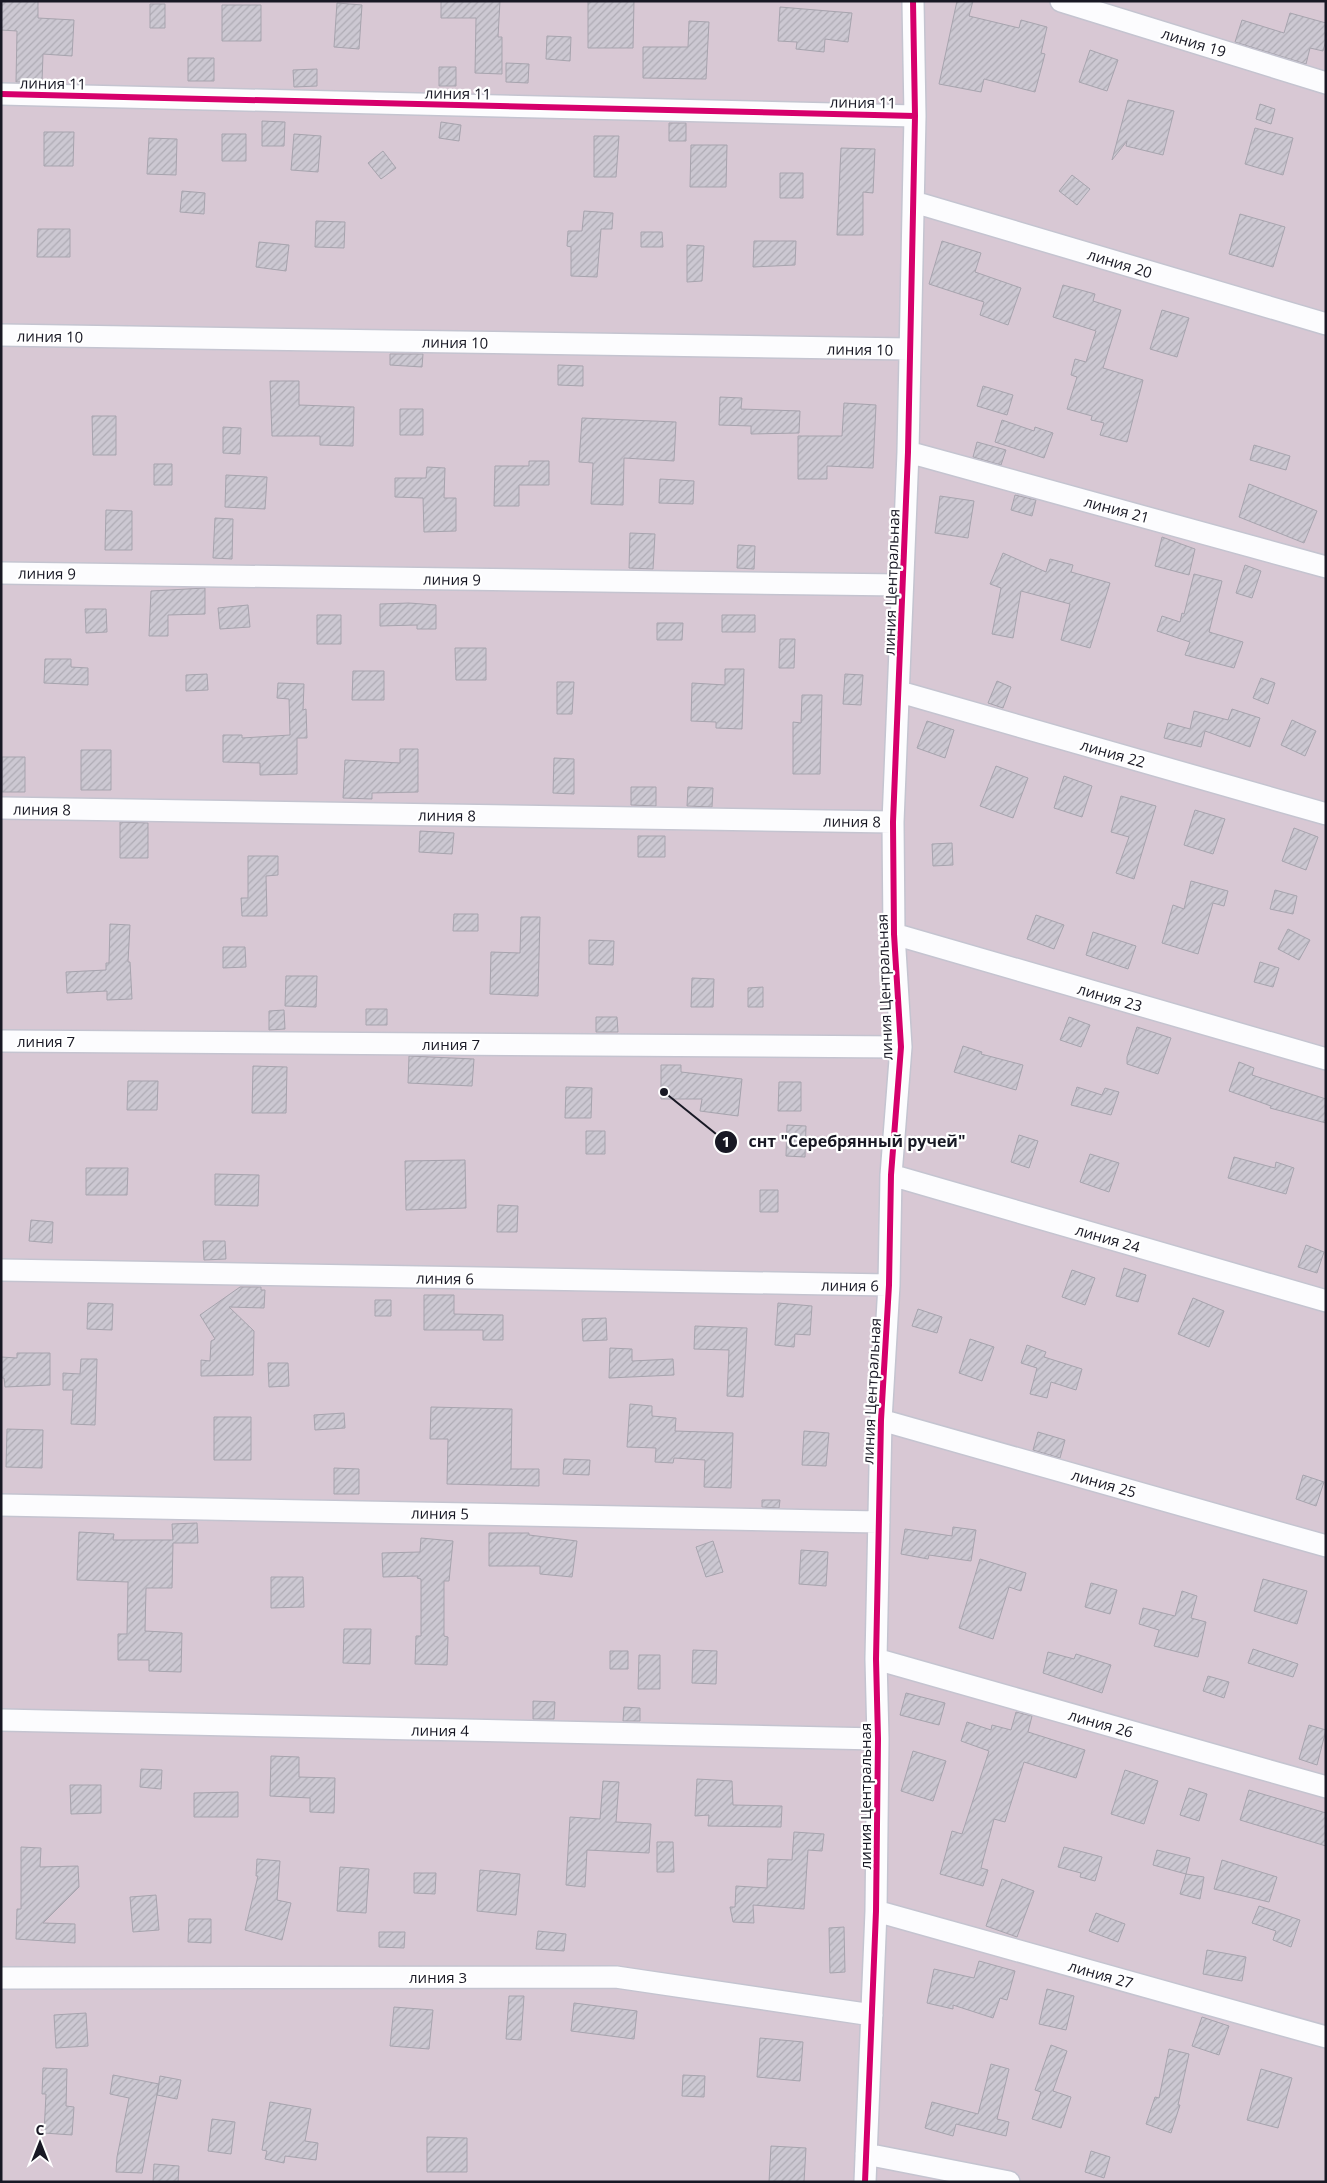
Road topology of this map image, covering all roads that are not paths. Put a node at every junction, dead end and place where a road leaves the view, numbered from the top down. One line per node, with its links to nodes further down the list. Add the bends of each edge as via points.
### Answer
1 (913, 1): 5 (street, линия Центральная)
2 (1061, 1): 3 (street, линия 19)
3 (1326, 83)
4 (1, 94): 5 (street, линия 11)
5 (915, 116): 6 (street, линия Центральная)
6 (914, 202): 7 (street, линия 20); 9 (street, линия Центральная)
7 (1326, 324)
8 (1, 336): 9 (street, линия 10)
9 (910, 350): 10 (street, линия Центральная)
10 (908, 452): 11 (street, линия 21); 13 (street, линия Центральная)
11 (1326, 567)
12 (1, 572): 13 (street, линия 9)
13 (902, 585): 14 (street, линия Центральная)
14 (900, 692): 16 (street, линия 22); 17 (street, линия Центральная)
15 (1, 808): 17 (street, линия 8)
16 (1326, 814)
17 (892, 822): 18 (street, линия Центральная)
18 (894, 934): 20 (street, линия Центральная); 21 (street, линия 23)
19 (1, 1041): 20 (street, линия 7)
20 (901, 1047): 22 (street, линия Центральная)
21 (1326, 1059)
22 (891, 1175): 24 (street, линия Центральная); 25 (street, линия 24)
23 (1, 1270): 24 (street, линия 6)
24 (889, 1285): 26 (street, линия Центральная)
25 (1326, 1301)
26 (881, 1420): 28 (street, линия Центральная); 29 (street, линия 25)
27 (1, 1505): 28 (street, линия 5)
28 (879, 1522): 30 (street, линия Центральная)
29 (1326, 1546)
30 (876, 1659): 32 (street, линия Центральная); 33 (street, линия 26)
31 (1, 1720): 32 (street, линия 4)
32 (878, 1739): 34 (street, линия Центральная)
33 (1326, 1787)
34 (876, 1911): 36 (street, линия Центральная); 37 (street, линия 27)
35 (1, 1978): 36 (street, линия 3, via 616,1977)
36 (872, 2015): 38 (street, линия Центральная)
37 (1326, 2037)
38 (866, 2154): 39 (street, линия Центральная); 40 (street)
39 (865, 2182)
40 (1009, 2182)

